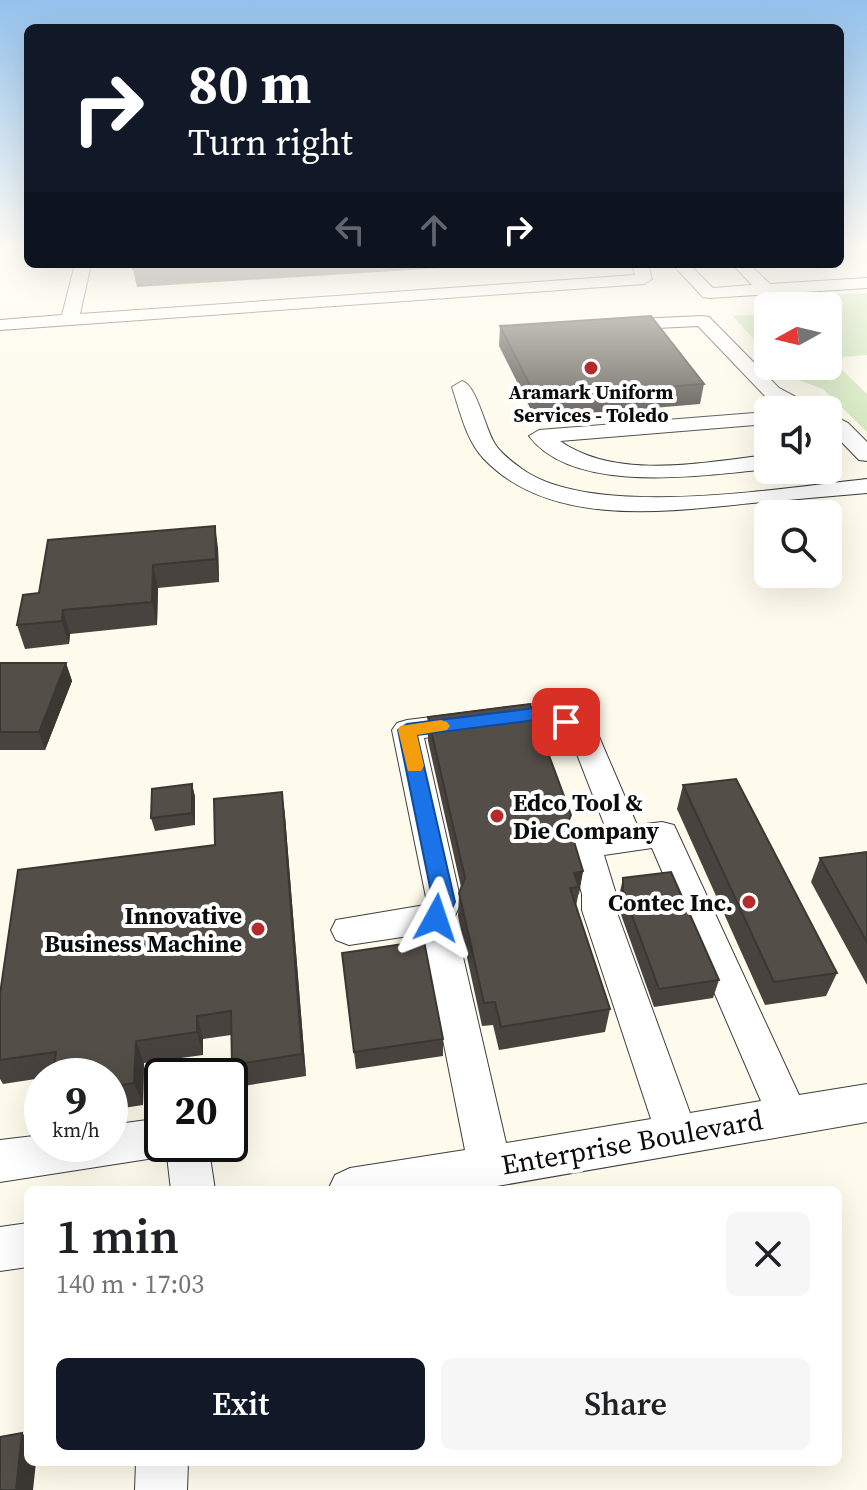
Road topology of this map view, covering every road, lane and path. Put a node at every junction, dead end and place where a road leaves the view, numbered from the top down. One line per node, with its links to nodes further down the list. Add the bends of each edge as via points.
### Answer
1 (71, 317): 3 (street)
2 (119, 317): 3 (street)
3 (70, 320): 4 (street)
4 (0, 325)
5 (602, 326): 7 (street, via 703,321)
6 (462, 387): 15 (street, via 490,453 531,483 602,502)
7 (780, 396)
8 (754, 419): 9 (street)
9 (638, 428): 13 (street); 13 (street, via 539,436 583,463)
10 (842, 428): 11 (street)
11 (867, 455)
12 (754, 463): 13 (street)
13 (664, 470): 15 (street)
14 (863, 492): 15 (street)
15 (684, 503)
16 (626, 839): 17 (street, via 586,739 566,722 535,714 407,730 444,902); 20 (street, via 662,834); 21 (street, via 584,845 599,910)
17 (436, 918): 18 (street); 25 (street)
18 (349, 930)
19 (867, 1103): 20 (street, Enterprise Boulevard)
20 (788, 1116): 21 (street, Enterprise Boulevard)
21 (677, 1135): 25 (street, Enterprise Boulevard)
22 (144, 1141): 23 (street)
23 (7, 1160)
24 (189, 1162): 26 (street)
25 (490, 1166): 27 (street, Enterprise Boulevard)
26 (192, 1186)
27 (373, 1186)
28 (24, 1246): 29 (street)
29 (0, 1249)
30 (162, 1466): 31 (street)
31 (161, 1490)

